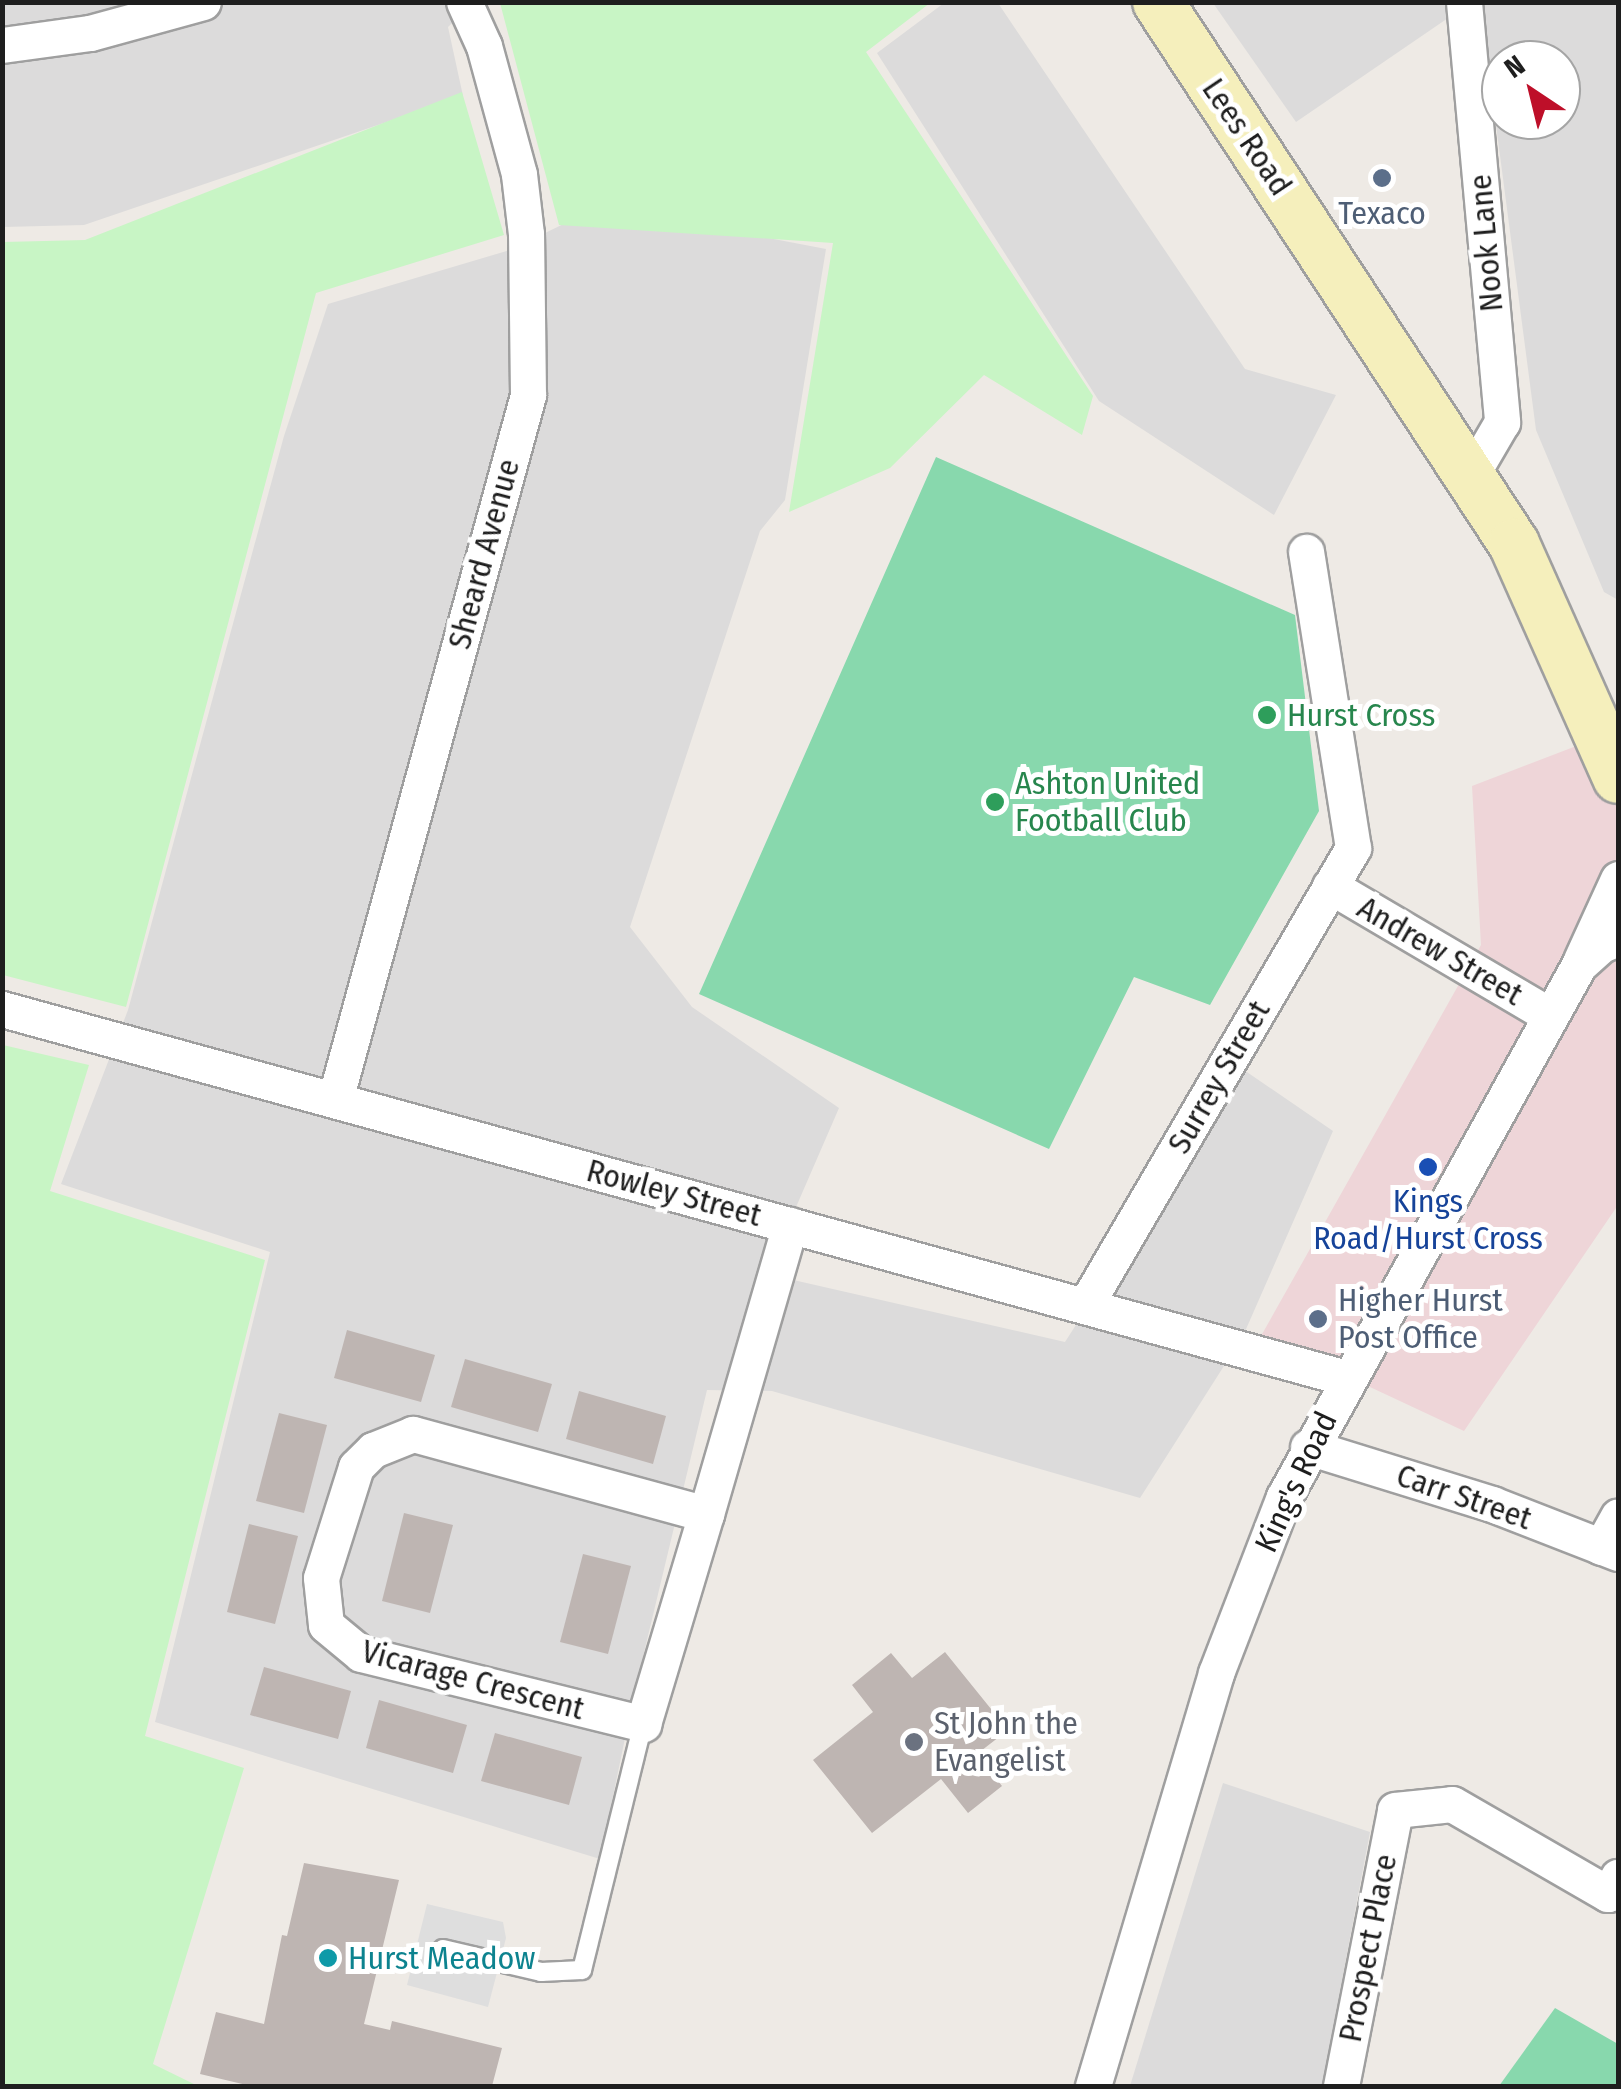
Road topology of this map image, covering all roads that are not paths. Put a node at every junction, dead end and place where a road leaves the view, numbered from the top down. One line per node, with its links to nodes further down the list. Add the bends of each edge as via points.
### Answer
1 (203, 2): 5 (street, via 90,32)
2 (464, 2): 15 (street, Sheard Avenue, via 484,46 519,174 528,395)
3 (1158, 2): 6 (main road, Lees Road)
4 (1464, 2): 6 (street, Nook Lane, via 1502,422)
5 (2, 45)
6 (1470, 475): 8 (main road, Lees Road, via 1514,544)
7 (1306, 552): 10 (street, Surrey Street, via 1353,848)
8 (1618, 778)
9 (1618, 878): 12 (street)
10 (1330, 886): 14 (street, Andrew Street); 17 (street, Surrey Street)
11 (1618, 938): 12 (street, King's Road)
12 (1578, 965): 14 (street, King's Road)
13 (2, 1009): 15 (street, Rowley Street)
14 (1549, 1015): 18 (street, King's Road)
15 (335, 1100): 16 (street, Rowley Street)
16 (790, 1225): 17 (street, Rowley Street); 20 (street)
17 (1085, 1306): 18 (street, Rowley Street)
18 (1346, 1378): 19 (street, King's Road)
19 (1308, 1447): 22 (street, Carr Street, via 1492,1504); 26 (street, King's Road, via 1216,1673)
20 (706, 1514): 23 (street); 23 (street, Vicarage Crescent, via 413,1434 373,1450 356,1466 321,1578 326,1625 361,1654)
21 (1618, 1516): 22 (street)
22 (1610, 1550)
23 (643, 1724): 25 (lane, via 582,1970 541,1972)
24 (1613, 1886): 27 (street, Prospect Place, via 1452,1804 1395,1810)
25 (443, 1948)
26 (1093, 2086)
27 (1341, 2086)

